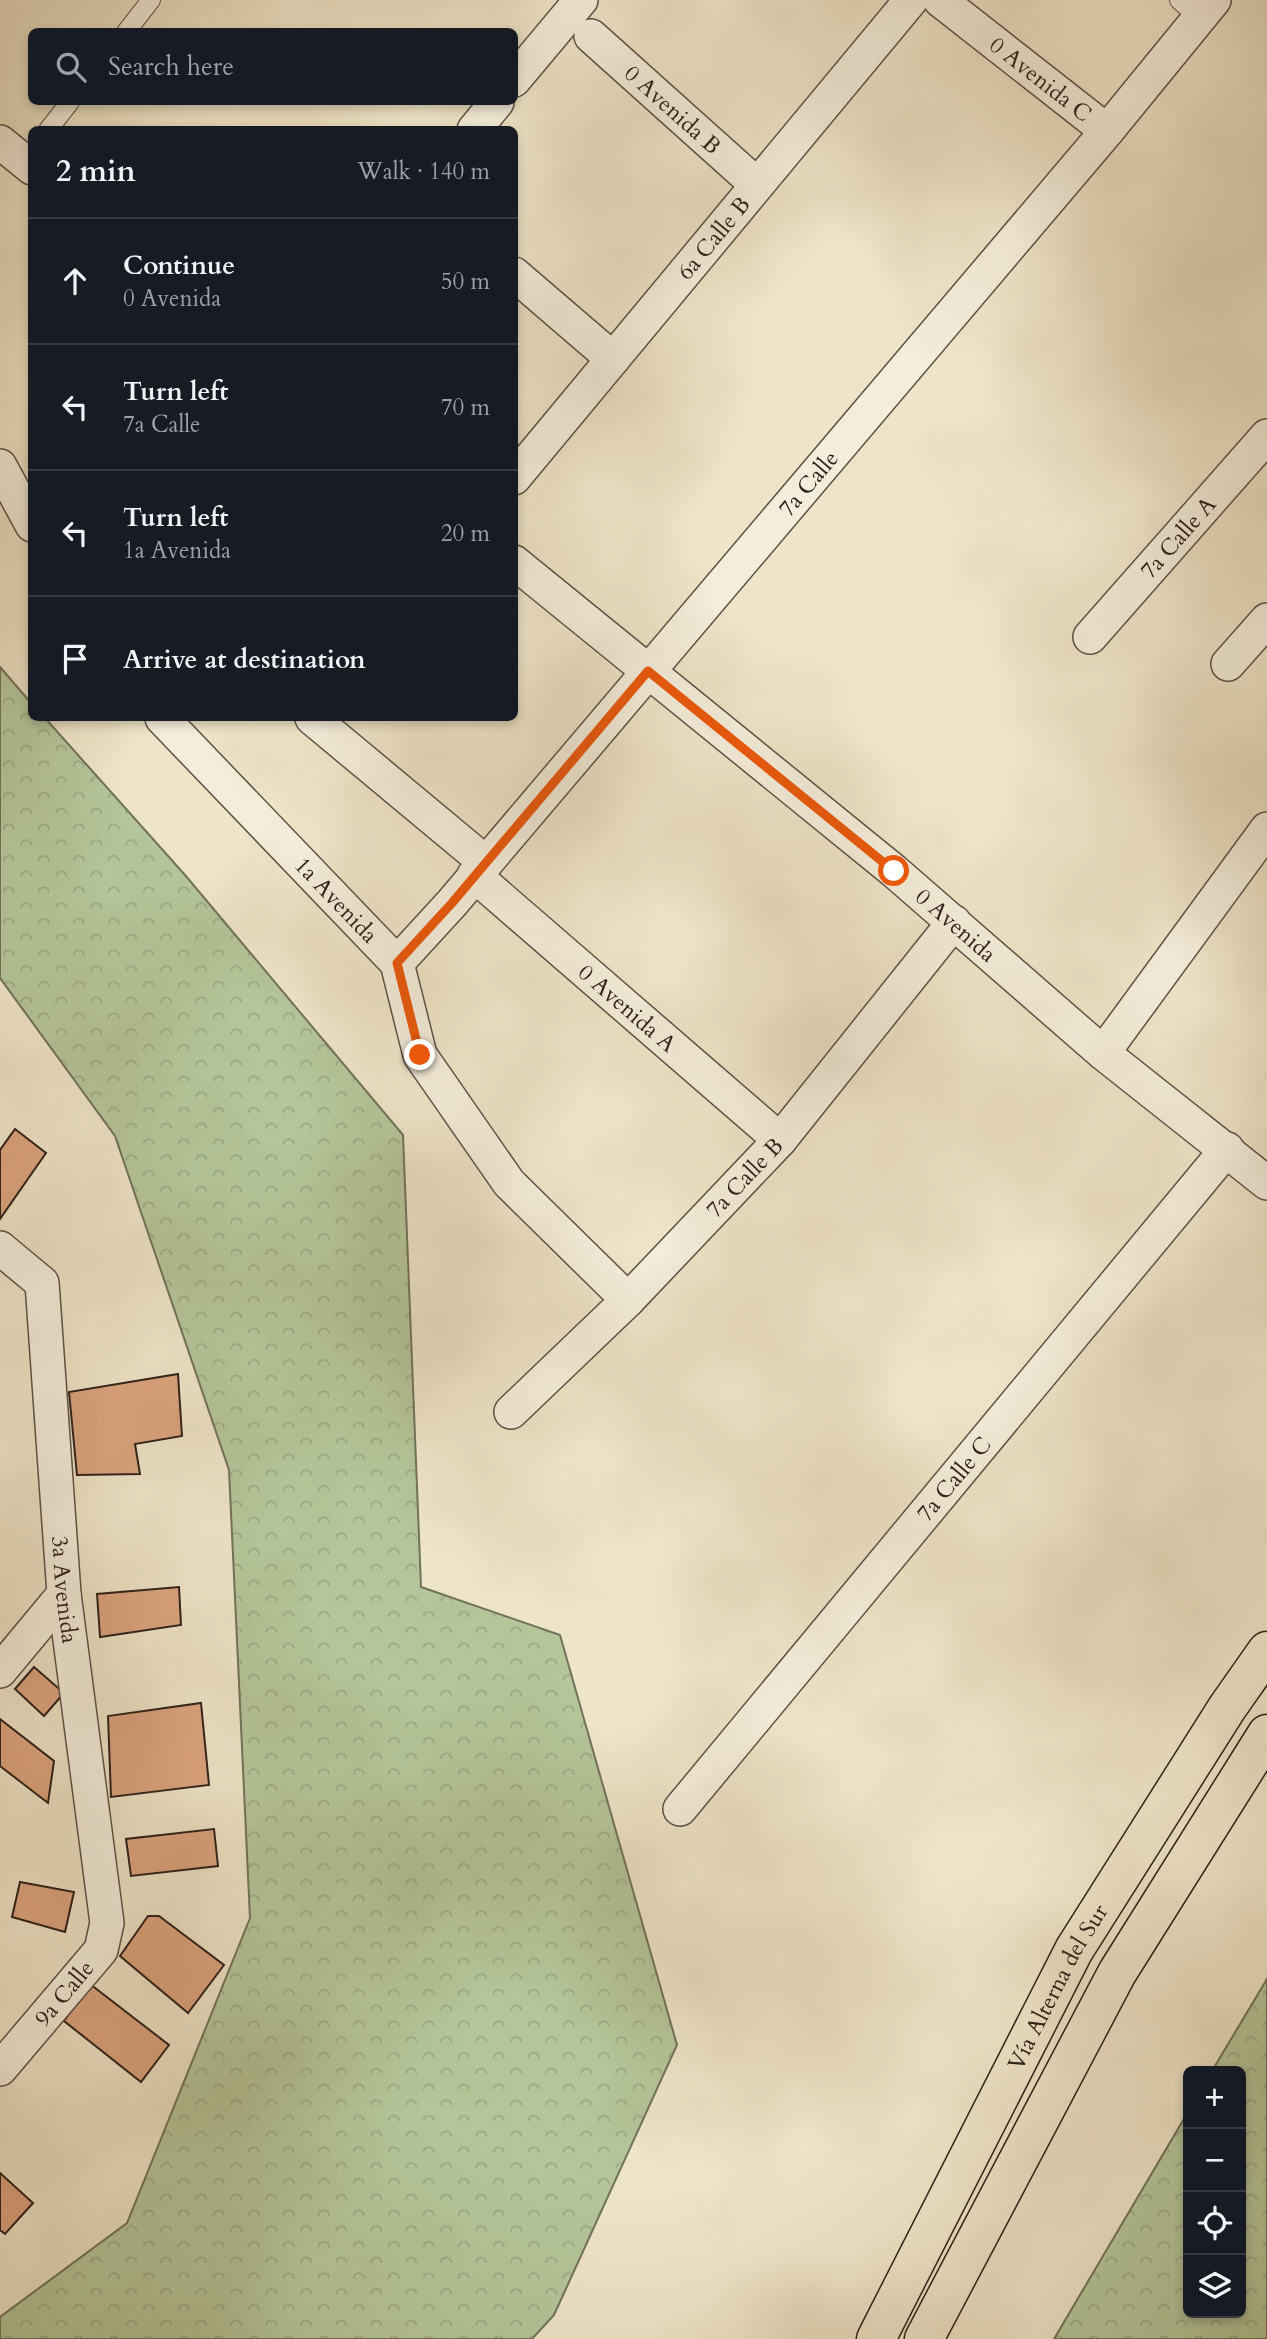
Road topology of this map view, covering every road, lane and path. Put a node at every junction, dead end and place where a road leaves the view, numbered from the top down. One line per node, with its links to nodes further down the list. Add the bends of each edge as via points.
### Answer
1 (151, 0): 6 (lane)
2 (581, 0): 8 (street)
3 (911, 0): 14 (street, 6a Calle B)
4 (940, 0): 13 (street, 0 Avenida C)
5 (1197, 6): 13 (street, 7a Calle)
6 (129, 28)
7 (591, 36): 14 (street, 0 Avenida B)
8 (518, 75)
9 (68, 105): 11 (lane)
10 (495, 105): 12 (street)
11 (51, 126)
12 (477, 126)
13 (1107, 131): 25 (street, 7a Calle)
14 (756, 184): 16 (street, 6a Calle B)
15 (518, 277): 16 (street)
16 (613, 359): 19 (street, 6a Calle B)
17 (1267, 436): 23 (street, 7a Calle A)
18 (0, 466): 20 (street)
19 (518, 473)
20 (28, 518)
21 (518, 565): 25 (street, 0 Avenida)
22 (1267, 620): 24 (street)
23 (1090, 637)
24 (1228, 664)
25 (648, 671): 29 (street, 7a Calle); 30 (street, 0 Avenida)
26 (165, 721): 31 (street, 1a Avenida)
27 (315, 721): 29 (street, 0 Avenida A)
28 (1267, 829): 32 (street)
29 (480, 868): 31 (street, 7a Calle); 33 (street, 0 Avenida A)
30 (954, 922): 32 (street, 0 Avenida); 33 (street, 7a Calle B)
31 (397, 963): 37 (street, 1a Avenida, via 420,1055 509,1183)
32 (1103, 1053): 34 (street, 0 Avenida)
33 (780, 1140): 37 (street, 7a Calle B)
34 (1227, 1149): 35 (street, 0 Avenida); 43 (street, 7a Calle C)
35 (1267, 1183)
36 (0, 1248): 39 (street, 3a Avenida, via 42,1283)
37 (628, 1300): 38 (street, 7a Calle B)
38 (512, 1412)
39 (64, 1594): 41 (street); 44 (street, 3a Avenida, via 105,1898 107,1923)
40 (1267, 1651): 46 (highway, Vía Alterna del Sur, via 1074,1950)
41 (0, 1671)
42 (1267, 1734): 47 (highway, Vía Alterna del Sur, via 1117,1973)
43 (680, 1809)
44 (101, 1950): 45 (street, 9a Calle)
45 (0, 2068)
46 (876, 2339)
47 (924, 2339)

